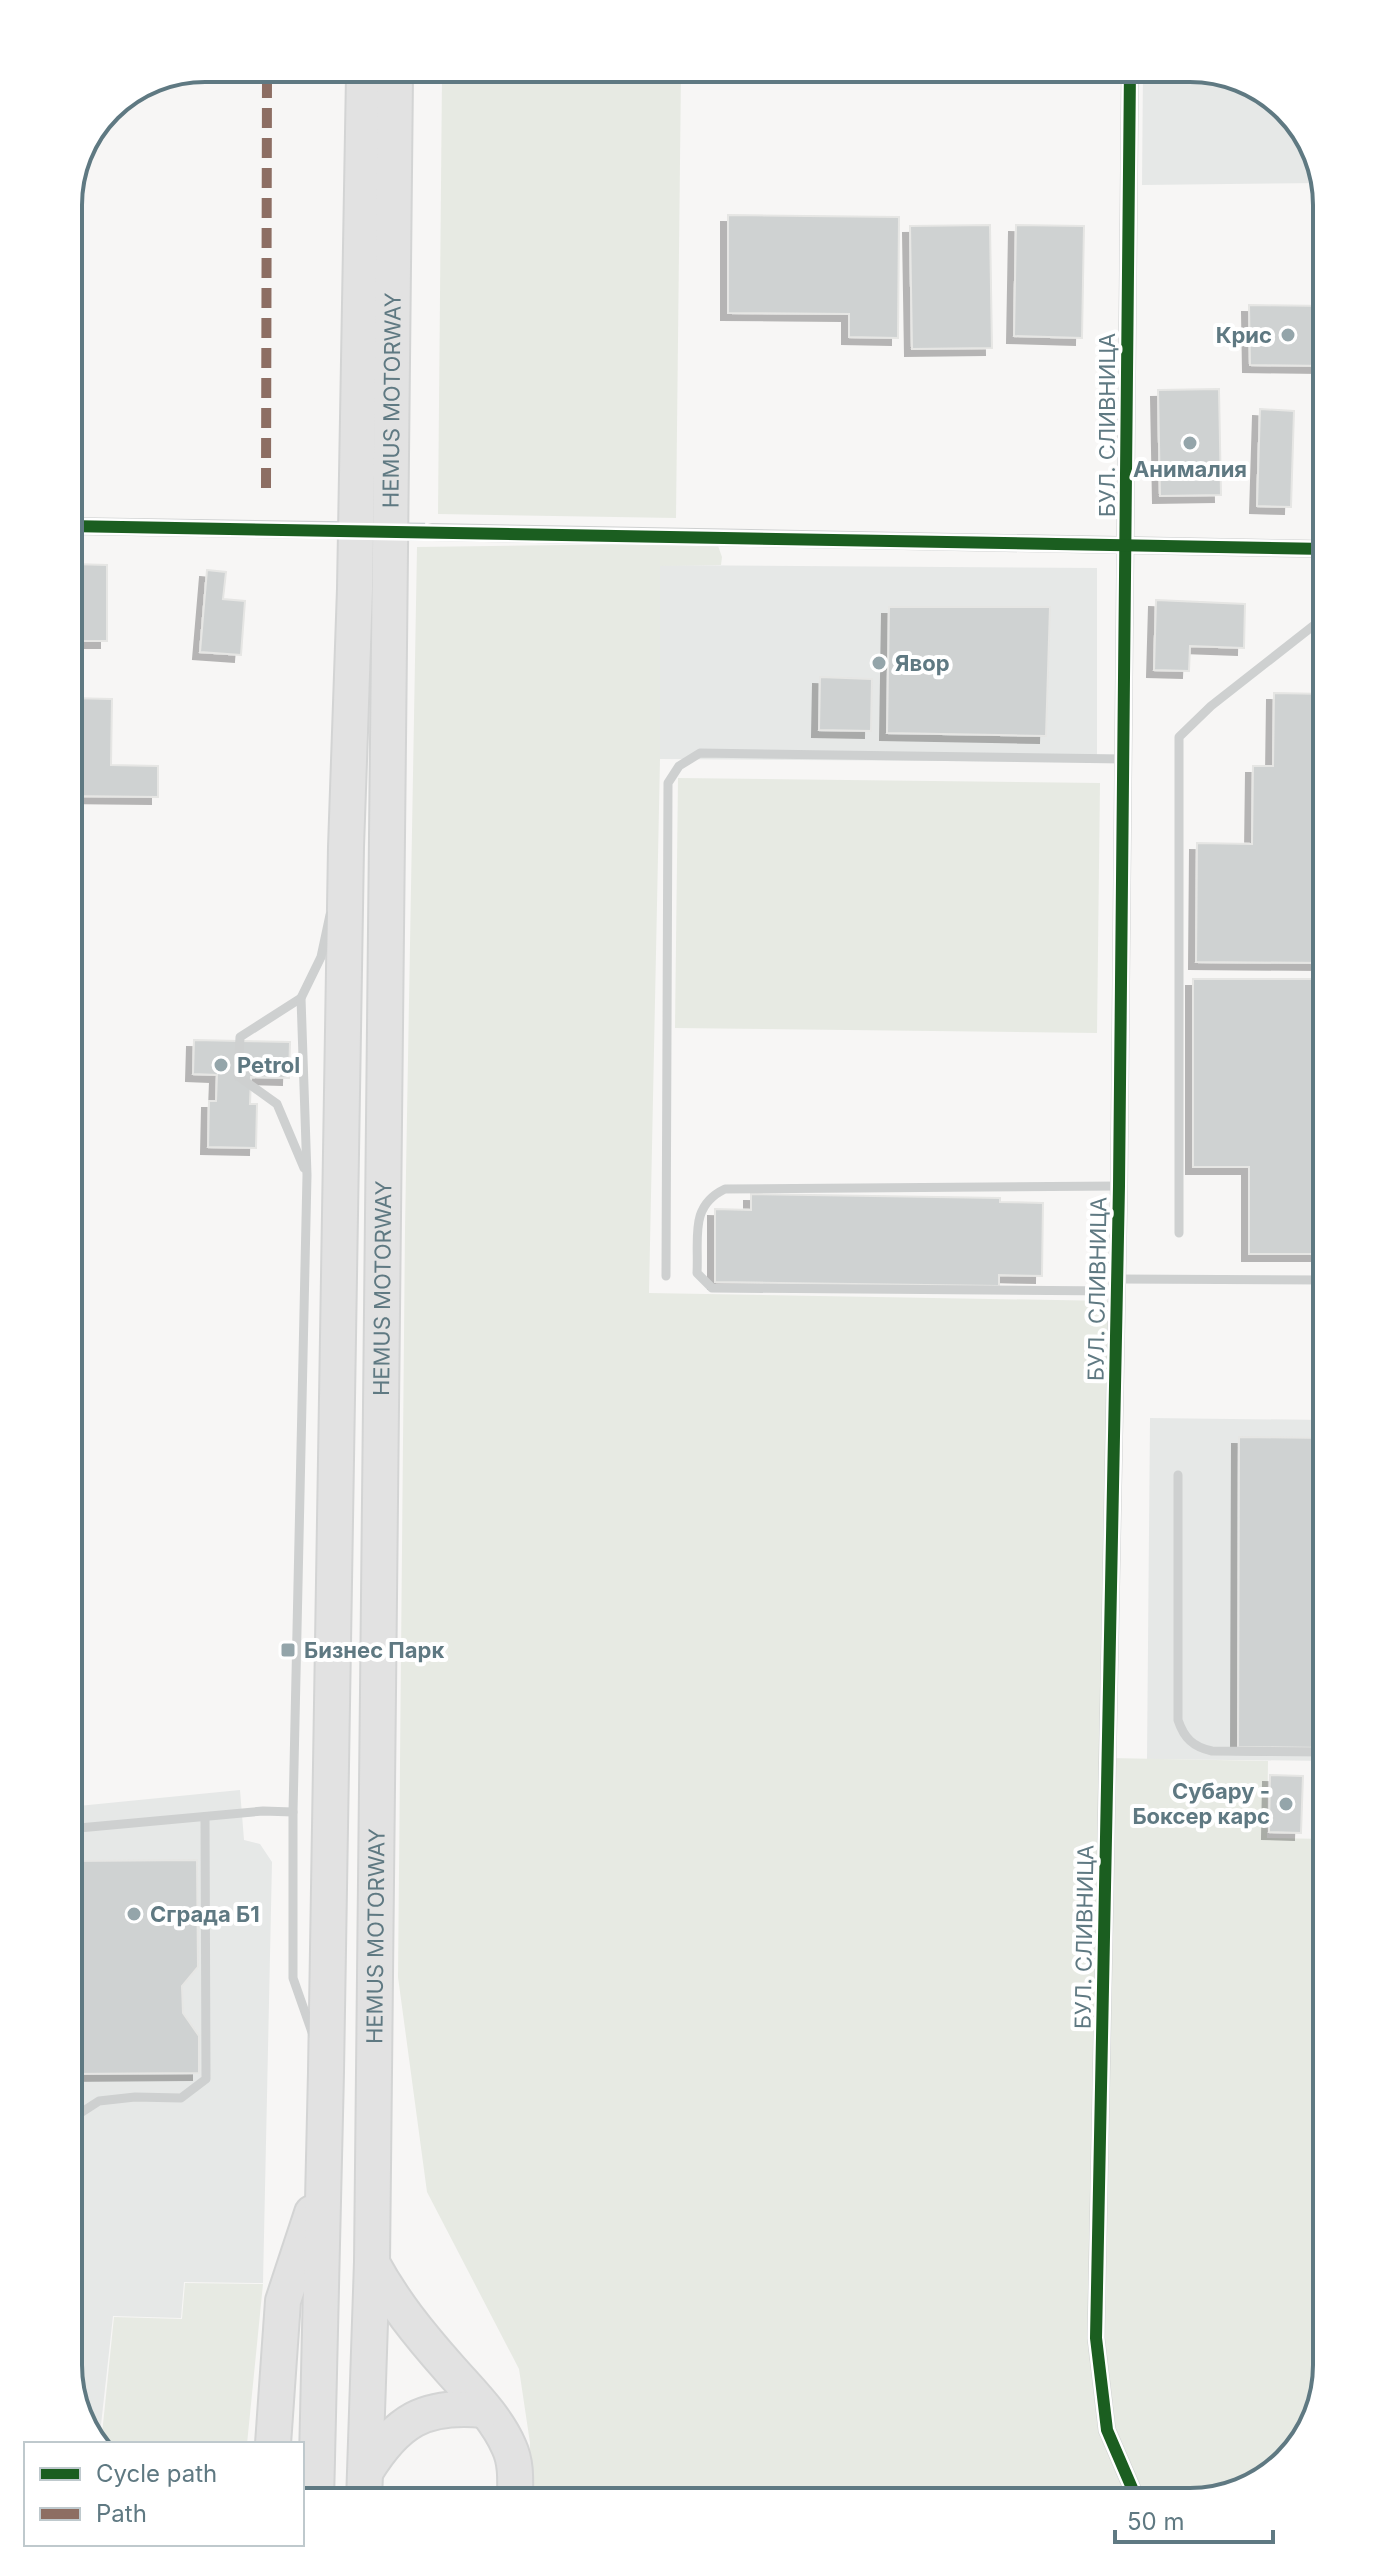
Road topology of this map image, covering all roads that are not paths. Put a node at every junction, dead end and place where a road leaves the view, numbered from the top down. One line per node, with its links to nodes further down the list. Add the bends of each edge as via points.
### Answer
1 (364, 82): 11 (highway, HEMUS MOTORWAY)
2 (395, 82): 27 (highway, HEMUS MOTORWAY)
3 (1130, 82): 7 (street, БУЛ. СЛИВНИЦА)
4 (82, 526): 5 (street)
5 (326, 530)
6 (432, 532): 7 (street)
7 (1126, 547): 8 (street); 10 (street, БУЛ. СЛИВНИЦА)
8 (1313, 549)
9 (1313, 626): 15 (lane, via 1179,737)
10 (1124, 759): 14 (street, БУЛ. СЛИВНИЦА); 16 (lane, via 700,753 679,766 668,783)
11 (346, 847): 12 (lane, via 321,957); 24 (highway, HEMUS MOTORWAY)
12 (301, 998): 13 (lane); 13 (lane, via 240,1037 238,1076 277,1104)
13 (307, 1175): 21 (lane)
14 (1119, 1186): 18 (street, БУЛ. СЛИВНИЦА); 18 (lane, via 725,1189 712,1195 700,1212 697,1273 712,1288)
15 (1179, 1233)
16 (666, 1276)
17 (1313, 1280): 18 (lane)
18 (1117, 1285): 33 (street, БУЛ. СЛИВНИЦА, via 1096,2338 1107,2430)
19 (1178, 1475): 20 (lane, via 1178,1720 1183,1733 1200,1749 1212,1751)
20 (1313, 1752)
21 (293, 1812): 22 (lane); 24 (lane, via 293,1978)
22 (205, 1817): 23 (lane); 25 (lane, via 206,2079 181,2098 99,2101)
23 (82, 1828)
24 (326, 2072): 26 (highway, HEMUS MOTORWAY)
25 (82, 2112)
26 (324, 2179): 29 (highway, via 283,2301); 31 (highway, HEMUS MOTORWAY)
27 (372, 2262): 28 (highway, via 391,2297); 30 (highway, HEMUS MOTORWAY)
28 (484, 2410): 30 (highway, via 437,2409 408,2422 383,2444); 32 (highway, via 510,2449)
29 (273, 2442)
30 (365, 2486)
31 (316, 2488)
32 (515, 2488)
33 (1132, 2488)

